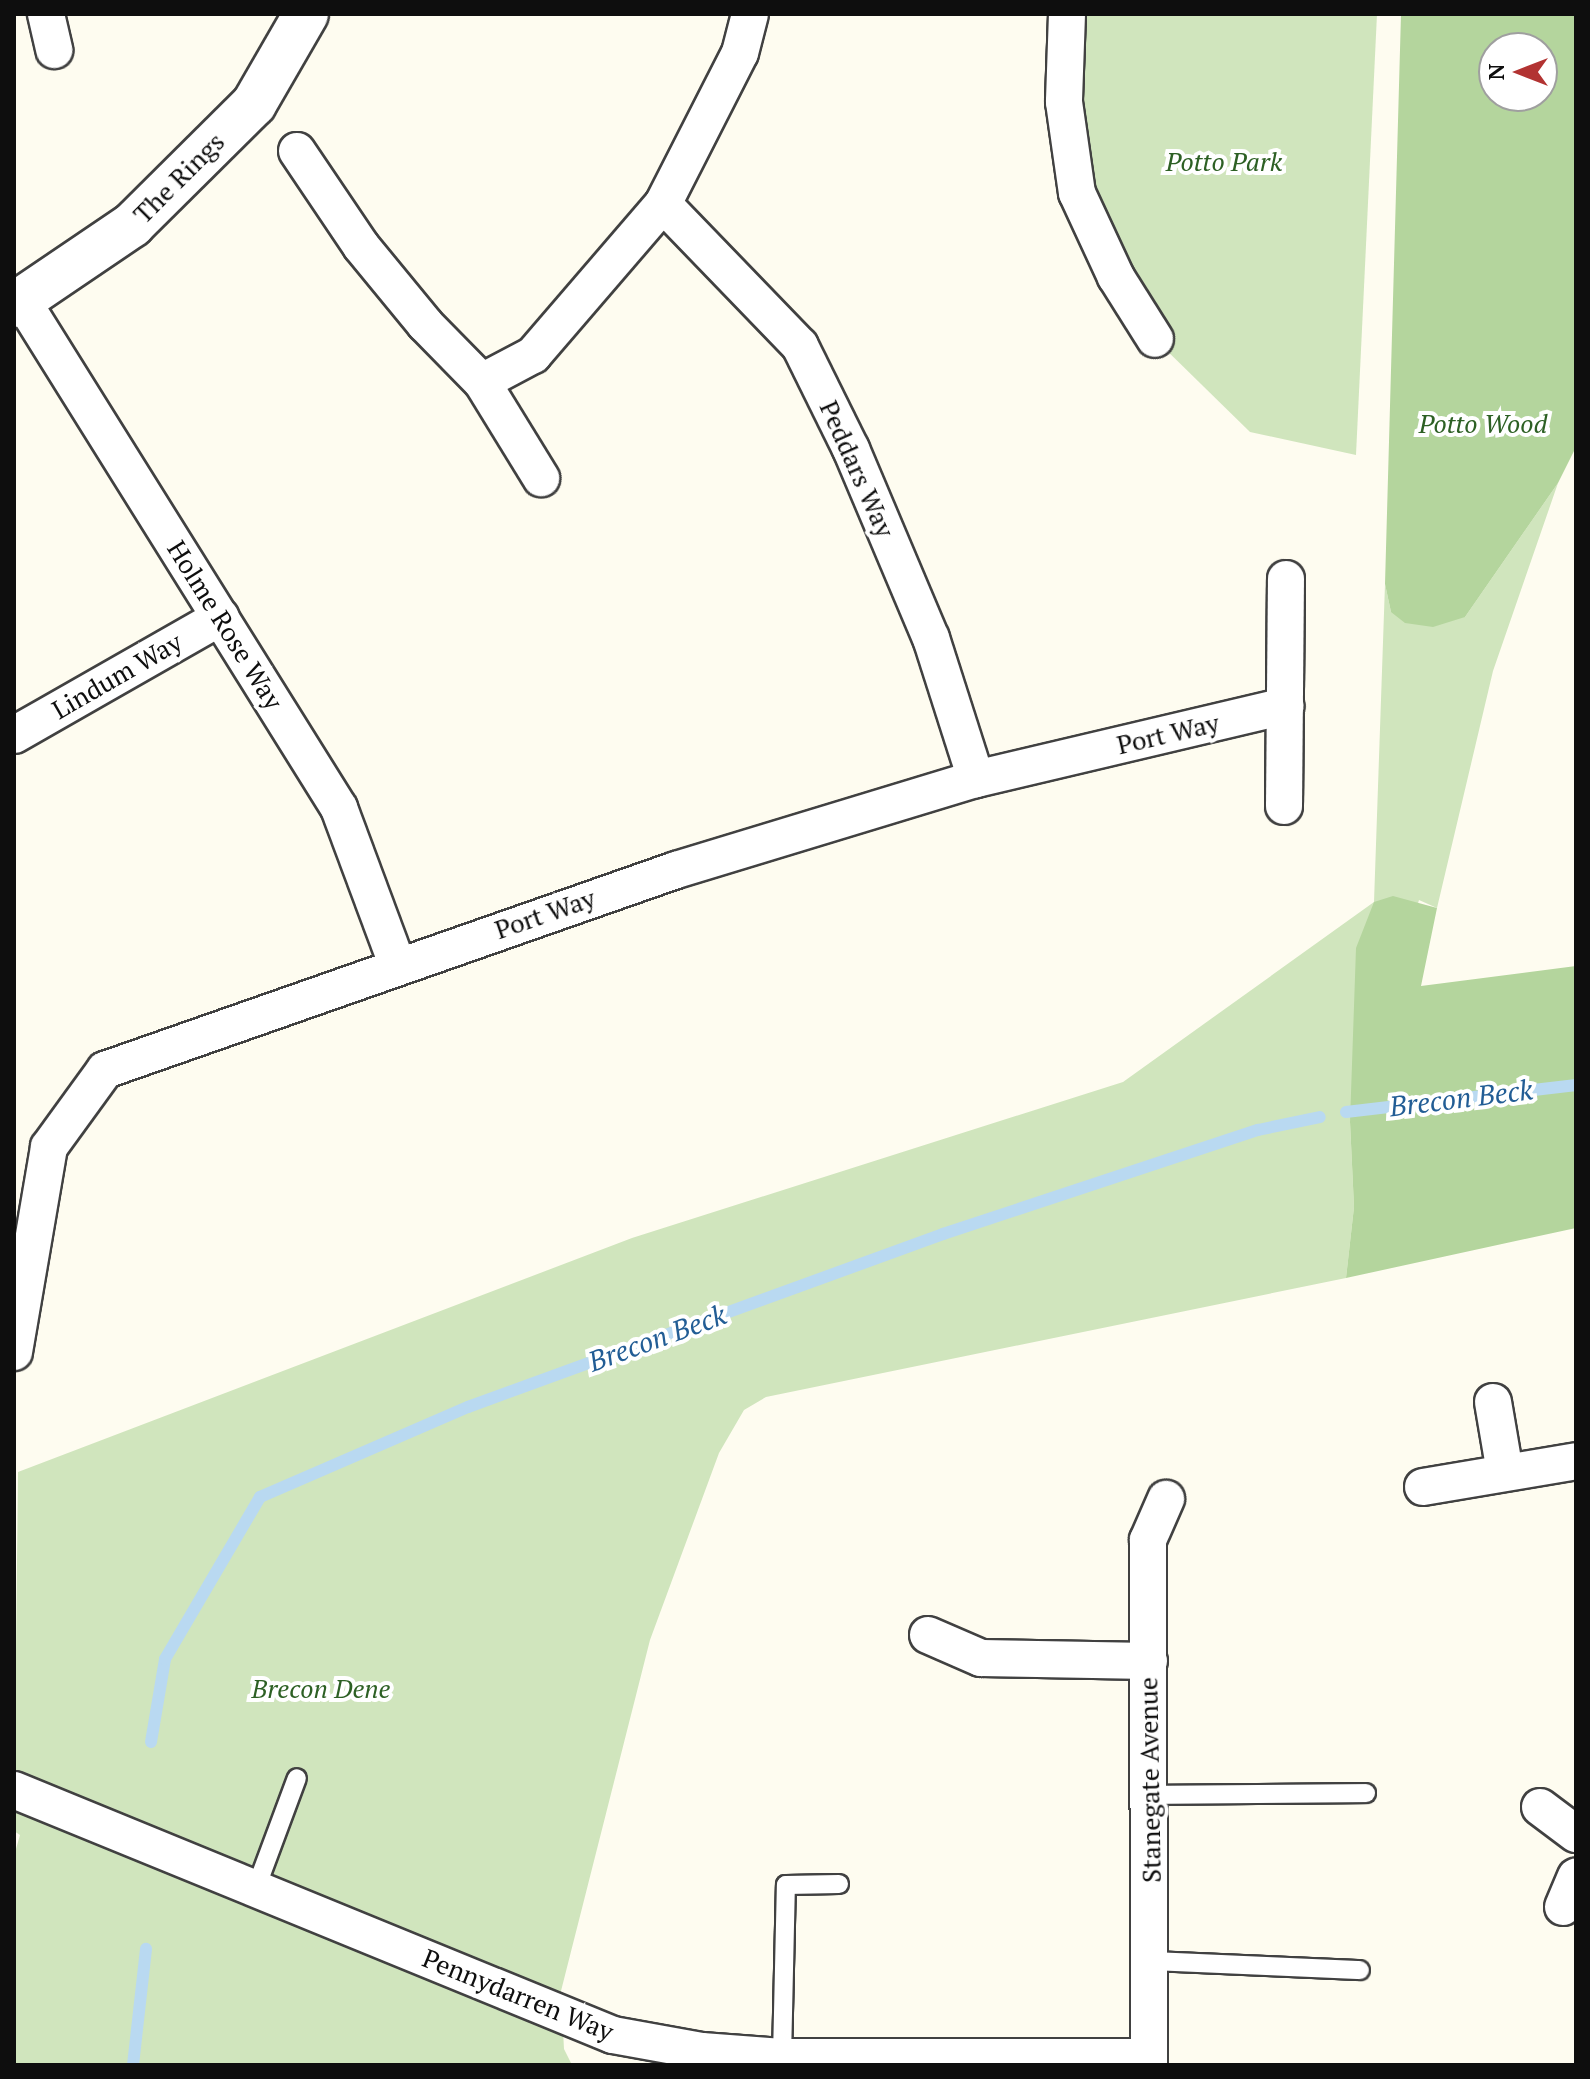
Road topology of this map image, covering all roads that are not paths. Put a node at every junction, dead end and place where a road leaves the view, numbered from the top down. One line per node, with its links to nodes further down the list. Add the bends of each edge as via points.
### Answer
1 (46, 14): 5 (street)
2 (306, 14): 8 (street, The Rings, via 254,104 132,225)
3 (750, 14): 7 (street, via 740,53)
4 (1067, 14): 9 (street, via 1064,102 1077,193 1116,277)
5 (54, 50)
6 (297, 151): 10 (street, via 361,246 425,324)
7 (663, 204): 10 (street, via 533,355); 16 (street, Peddars Way, via 800,346 851,449 931,638)
8 (18, 304): 13 (street, Holme Rose Way)
9 (1155, 339)
10 (482, 382): 11 (street)
11 (541, 478)
12 (1286, 579): 14 (street)
13 (221, 617): 15 (street, Lindum Way); 18 (street, Holme Rose Way, via 339,808)
14 (1286, 706): 16 (street, Port Way); 17 (street)
15 (14, 735)
16 (976, 779): 18 (street, Port Way, via 676,870)
17 (1284, 806)
18 (397, 964): 19 (street, Port Way, via 105,1070 49,1147)
19 (22, 1263): 20 (street, Port Way)
20 (14, 1352)
21 (1493, 1402): 23 (street)
22 (1576, 1461): 23 (street)
23 (1505, 1472): 24 (street)
24 (1423, 1487)
25 (1166, 1499): 27 (street, Stanegate Avenue, via 1148,1540)
26 (928, 1635): 27 (street, via 981,1658)
27 (1149, 1661): 31 (street, Stanegate Avenue)
28 (297, 1778): 35 (lane)
29 (14, 1790): 35 (street, Pennydarren Way)
30 (1366, 1793): 31 (lane)
31 (1149, 1795): 36 (street, Stanegate Avenue)
32 (1540, 1807): 33 (street)
33 (1576, 1834)
34 (839, 1884): 39 (lane, via 786,1885)
35 (256, 1888): 38 (street, Pennydarren Way)
36 (1150, 1961): 37 (lane); 40 (street, Stanegate Avenue)
37 (1360, 1970)
38 (608, 2050): 39 (street, Pennydarren Way)
39 (782, 2057): 40 (street, Pennydarren Way)
40 (1149, 2061)

